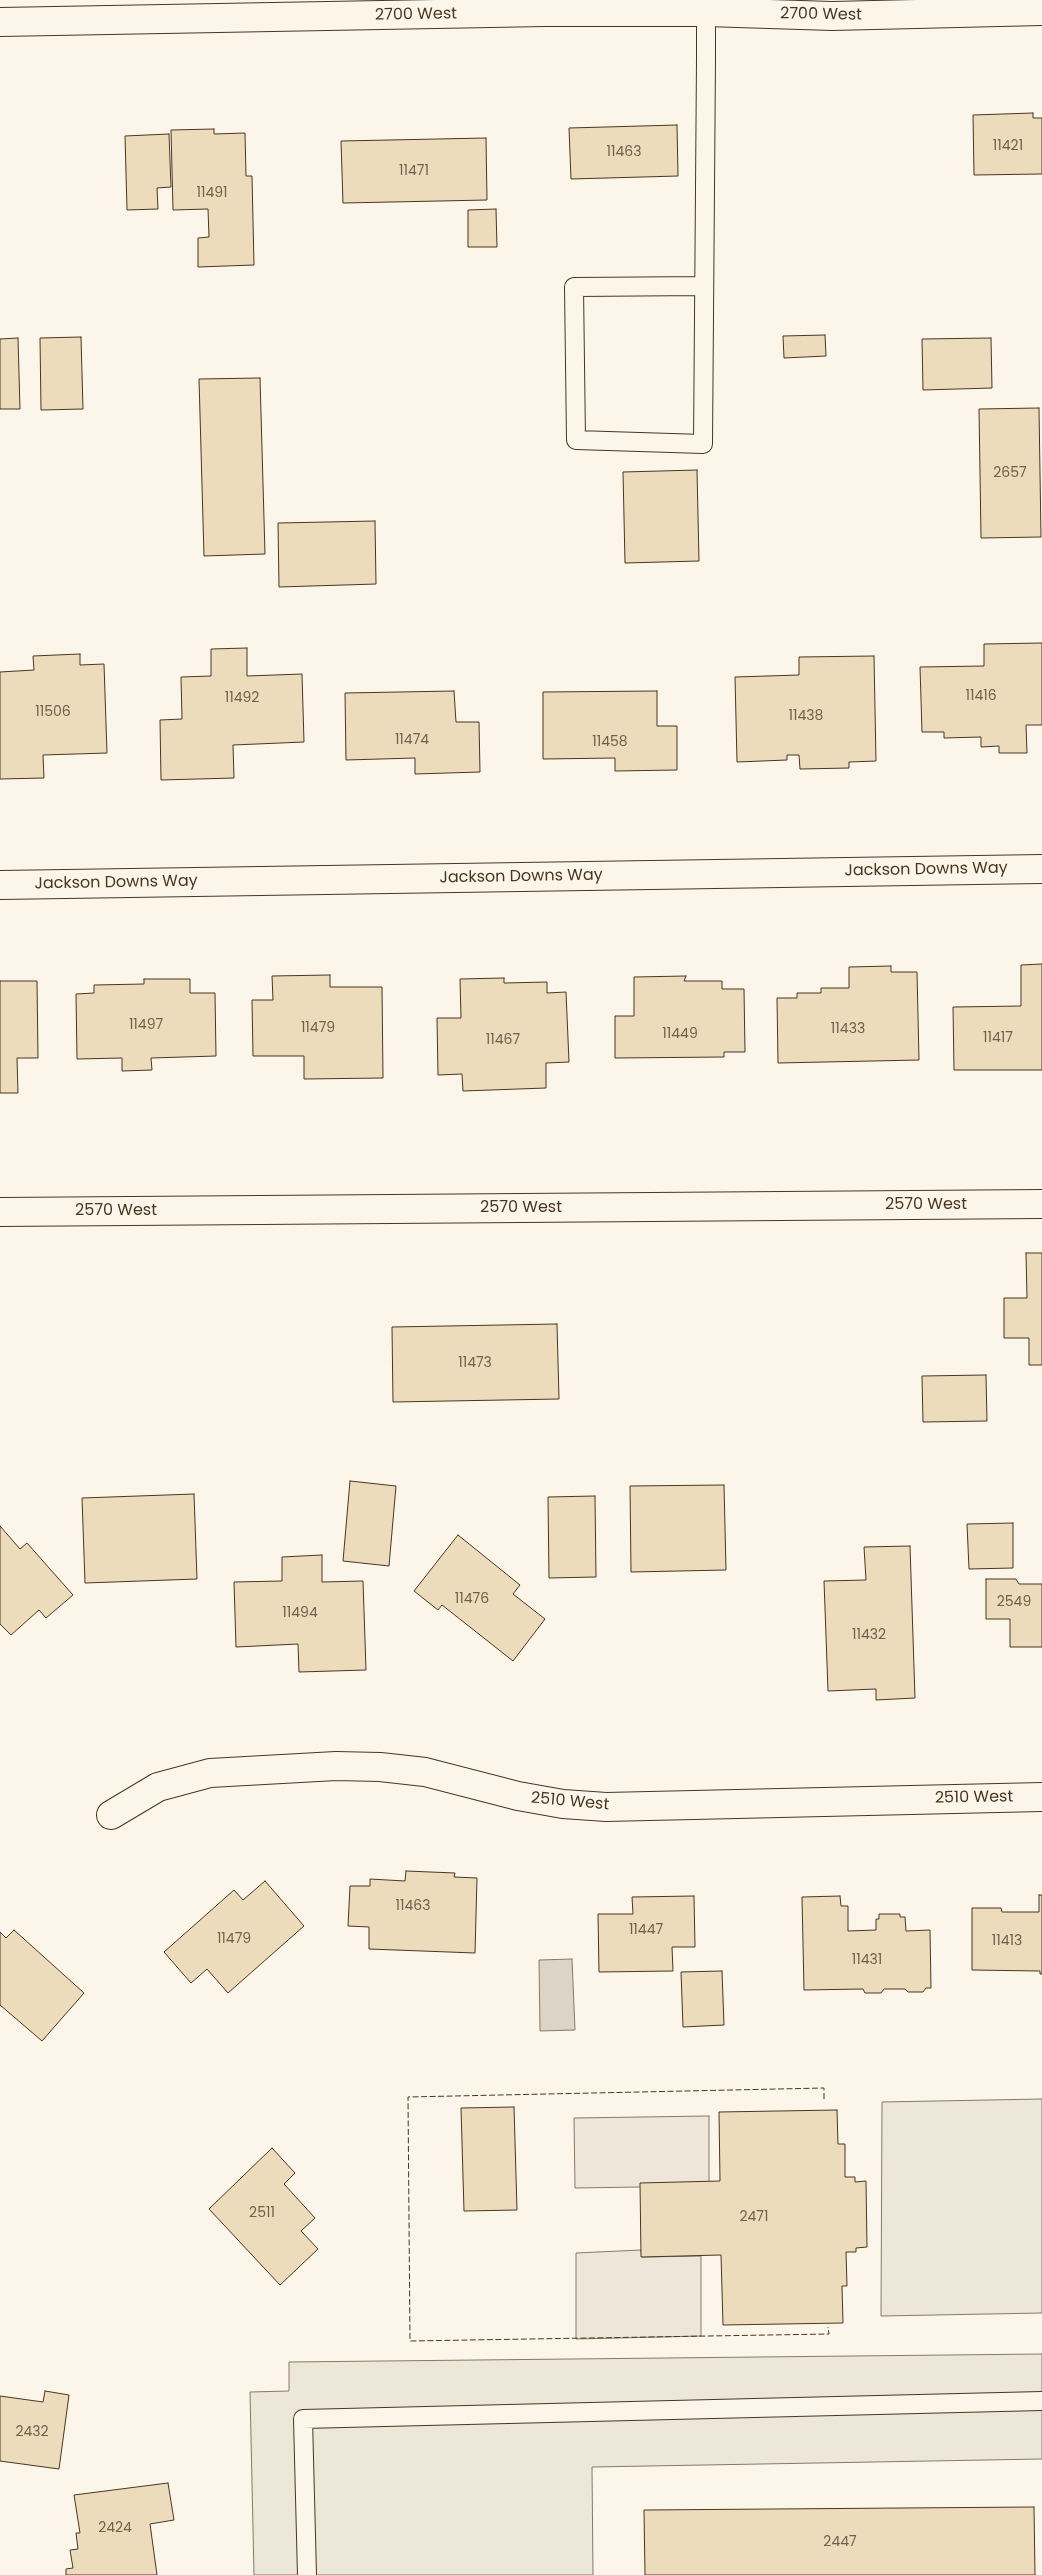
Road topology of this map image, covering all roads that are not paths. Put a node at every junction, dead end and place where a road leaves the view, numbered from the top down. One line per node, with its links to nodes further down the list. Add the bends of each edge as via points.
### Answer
1 (545, 6): 3 (street, 2700 West); 4 (street, 2700 West)
2 (1042, 11): 3 (street, 2700 West, via 832,16)
3 (706, 12): 5 (lane)
4 (0, 22)
5 (704, 286): 5 (lane, via 703,444 576,440 574,287)
6 (1042, 869): 7 (street, Jackson Downs Way)
7 (0, 885)
8 (1042, 1204): 9 (street, 2570 West)
9 (0, 1212)
10 (1042, 1797): 11 (street, 2510 West, via 606,1806 563,1804 518,1796 425,1772 336,1766 210,1773 158,1787)
11 (111, 1815)
12 (1042, 2401): 13 (lane, via 303,2419)
13 (307, 2575)

